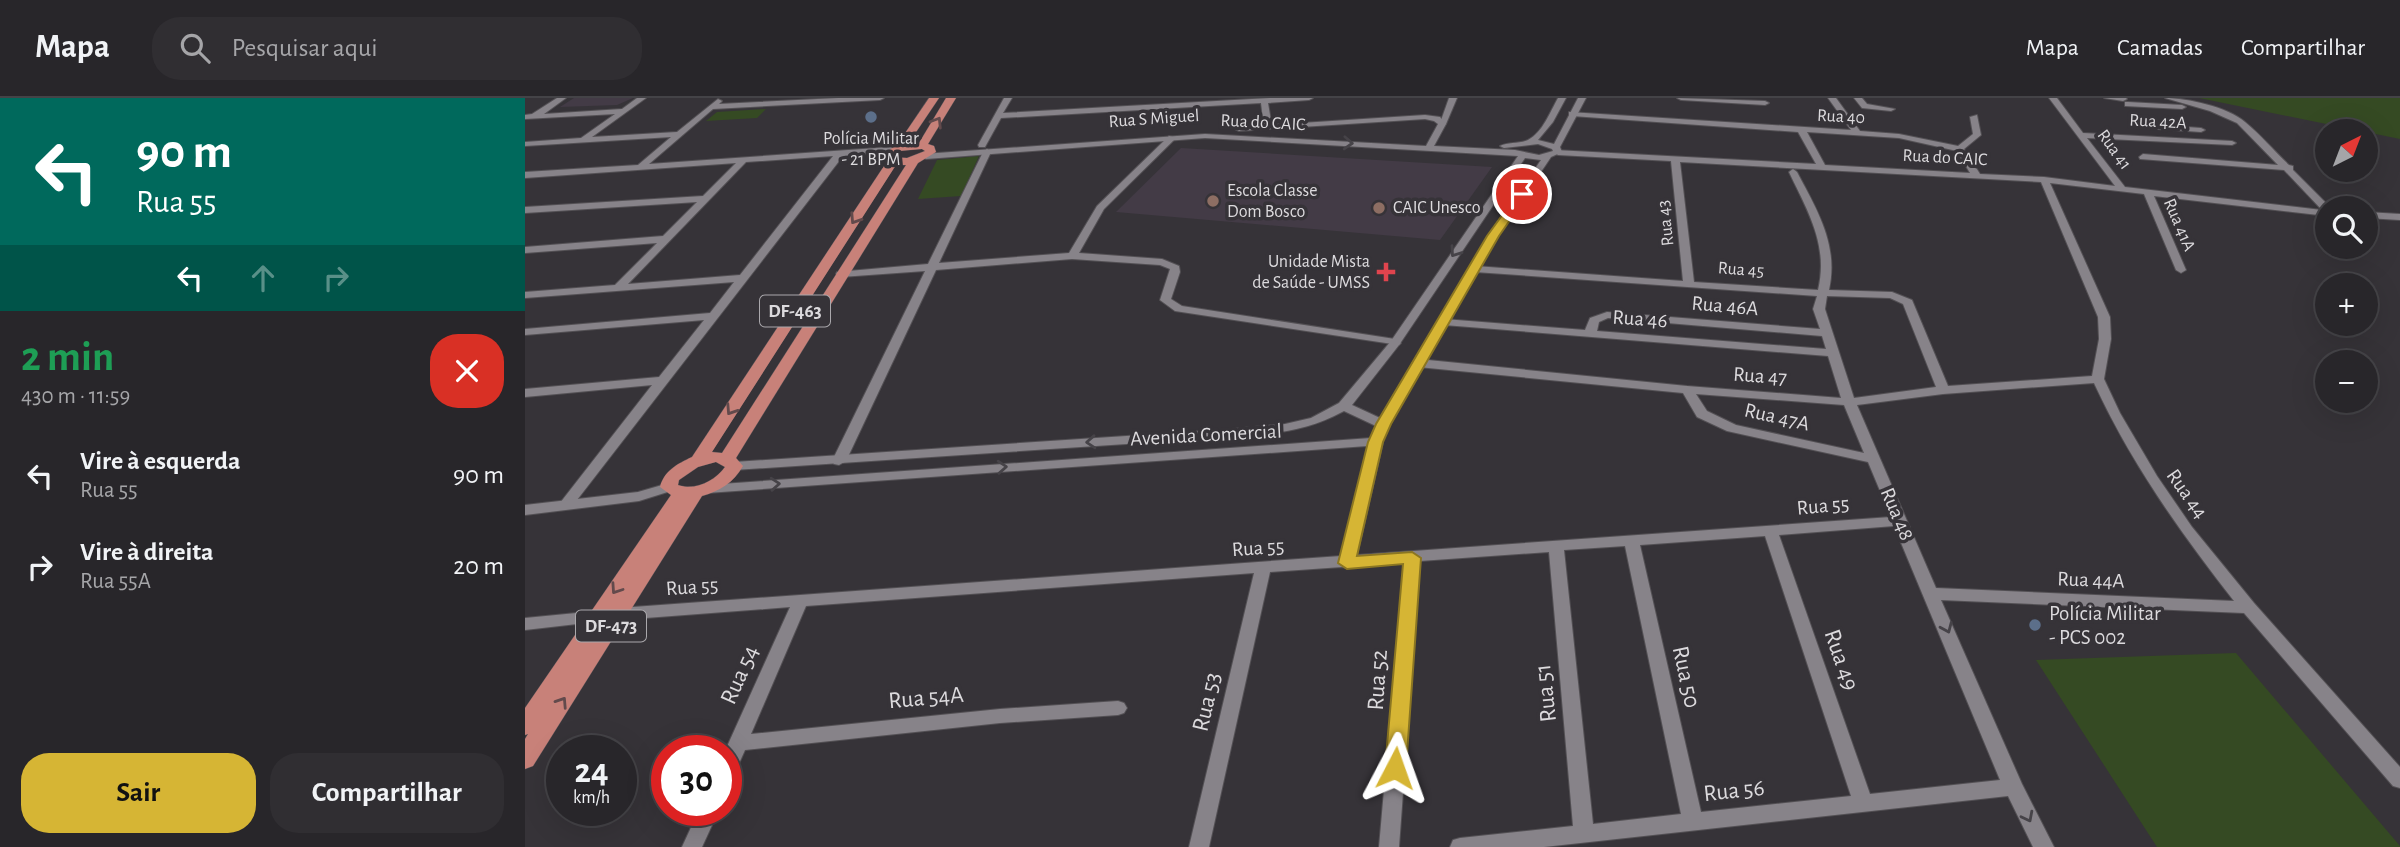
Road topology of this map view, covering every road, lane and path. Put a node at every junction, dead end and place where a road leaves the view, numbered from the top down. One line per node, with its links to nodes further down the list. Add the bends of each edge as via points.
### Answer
1 (562, 98): 32 (street)
2 (642, 98): 27 (street)
3 (722, 98): 22 (street)
4 (880, 98): 22 (street)
5 (934, 98): 64 (main road, DF-463)
6 (951, 98): 62 (main road, DF-463, one-way to 6)
7 (1008, 98): 31 (street)
8 (1091, 98): 28 (street)
9 (1309, 98): 20 (street, Rua S Miguel)
10 (1453, 98): 29 (street)
11 (1562, 98): 23 (street)
12 (1582, 98): 30 (street)
13 (1681, 98): 19 (street)
14 (1832, 98): 46 (street)
15 (1858, 98): 24 (street, via 1865,106)
16 (2053, 98): 47 (street, Rua 41)
17 (2108, 98): 26 (street)
18 (2169, 98): 71 (street, via 2240,121)
19 (1764, 100): 41 (street)
20 (1264, 101): 21 (street, Rua S Miguel); 39 (street)
21 (1170, 102): 28 (street, Rua S Miguel)
22 (711, 107): 44 (street)
23 (1557, 107): 30 (street, Rua 40, via 1567,104); 55 (street)
24 (1891, 108)
25 (2189, 108): 26 (street)
26 (2132, 110): 42 (street); 51 (street)
27 (623, 111): 32 (street); 54 (street)
28 (1088, 111): 31 (street, Rua S Miguel)
29 (1449, 111): 33 (street, Rua S Miguel); 35 (street)
30 (1574, 111): 41 (street, Rua 40); 63 (street)
31 (999, 116): 59 (street)
32 (529, 117)
33 (1425, 117): 35 (street); 36 (street, Rua S Miguel)
34 (1974, 117): 60 (street, via 1977,135)
35 (1442, 124): 45 (street)
36 (1303, 125): 38 (street, Rua S Miguel); 53 (street, via 1296,133)
37 (1893, 125): 49 (street, Rua 40)
38 (1278, 126): 39 (street, Rua S Miguel); 52 (street, via 1282,132)
39 (1268, 127): 40 (street, Rua S Miguel)
40 (1245, 128): 48 (street); 59 (street, Rua S Miguel)
41 (1772, 128): 43 (street, Rua 40)
42 (2201, 130)
43 (1802, 131): 46 (street, Rua 40); 69 (street)
44 (680, 134): 54 (street); 70 (street)
45 (1438, 134): 58 (street); 61 (street, via 1457,142)
46 (1858, 134): 49 (street, Rua 40)
47 (2083, 135): 51 (street, Rua 42A); 76 (street, Rua 41)
48 (1238, 136): 50 (street, Rua do CAIC); 52 (street, Rua do CAIC)
49 (1899, 136): 60 (street, Rua 40)
50 (1172, 138): 59 (street, Rua do CAIC); 88 (street, via 1100,208)
51 (2154, 138): 56 (street, Rua 42A)
52 (1271, 139): 53 (street, Rua do CAIC)
53 (1300, 140): 58 (street, Rua do CAIC, one-way to 58)
54 (582, 141): 57 (street)
55 (1530, 142): 61 (street); 63 (street)
56 (2232, 143)
57 (525, 144)
58 (1429, 147): 61 (street, Rua do CAIC)
59 (985, 148): 62 (street, Rua do CAIC); 89 (street)
60 (1960, 149): 74 (street)
61 (1518, 151): 63 (street); 84 (street, Avenida Comercial)
62 (923, 152): 64 (main road); 64 (main road); 92 (main road, DF-463)
63 (1554, 152): 67 (street, Rua do CAIC); 85 (street)
64 (892, 154): 65 (street); 122 (main road, DF-463, one-way to 122)
65 (839, 155): 68 (street); 94 (street)
66 (2143, 158): 71 (street)
67 (1675, 159): 69 (street, Rua do CAIC); 95 (street, Rua 43)
68 (743, 161): 70 (street); 79 (street)
69 (1822, 167): 74 (street, Rua do CAIC)
70 (639, 168): 73 (street)
71 (2290, 168): 78 (street)
72 (1793, 172): 99 (street, via 1822,230)
73 (525, 175)
74 (1976, 175): 75 (street, Rua do CAIC)
75 (2044, 180): 76 (street, Rua do CAIC); 110 (street, via 2104,317)
76 (2122, 189): 77 (street, Rua do CAIC)
77 (2148, 192): 81 (street, Rua do CAIC); 91 (street, Rua 41A)
78 (2315, 197)
79 (705, 199): 80 (street); 86 (street)
80 (525, 210)
81 (2315, 210)
82 (2378, 216): 83 (street)
83 (2400, 217)
84 (1472, 229): 85 (street); 93 (street, Avenida Comercial, one-way to 93)
85 (1493, 236): 90 (street)
86 (668, 239): 87 (street); 96 (street)
87 (525, 250)
88 (1072, 256): 89 (street); 107 (street, via 1170,264 1175,274 1165,300 1179,309)
89 (932, 268): 92 (street); 123 (street)
90 (1475, 269): 95 (street, Rua 45); 97 (street)
91 (2181, 270)
92 (841, 274): 124 (main road, DF-463)
93 (1437, 277): 97 (street, via 1444,288); 107 (street, Avenida Comercial)
94 (741, 278): 96 (street); 102 (street)
95 (1689, 284): 98 (street, Rua 45)
96 (618, 288): 100 (street)
97 (1462, 291): 103 (street)
98 (1793, 292): 99 (street, Rua 45); 101 (street)
99 (1825, 292): 101 (street); 113 (street, Rua 45, via 1904,298)
100 (525, 295)
101 (1819, 309): 105 (street, Rua 48)
102 (711, 316): 104 (street); 111 (street)
103 (1444, 322): 106 (street, Rua 46); 109 (street)
104 (525, 332)
105 (1827, 333): 106 (street, Rua 46A, via 1607,315 1594,320); 108 (street, Rua 48)
106 (1590, 334): 108 (street, Rua 46)
107 (1395, 343): 116 (street, Avenida Comercial)
108 (1834, 353): 115 (street, Rua 48)
109 (1419, 363): 112 (street, Rua 47); 118 (street)
110 (2098, 379): 113 (street, Rua 47); 137 (street, Rua 44, via 2150,477)
111 (661, 381): 114 (street); 126 (street)
112 (1687, 390): 115 (street, Rua 47); 121 (street, Rua 47A, via 1702,414 1732,428)
113 (1943, 390): 115 (street, Rua 47)
114 (525, 393)
115 (1849, 402): 121 (street, Rua 48)
116 (1344, 406): 117 (street, Avenida Comercial); 118 (street)
117 (1315, 422): 120 (street); 123 (street, Avenida Comercial, one-way to 123, via 1233,433)
118 (1383, 424): 119 (street)
119 (1375, 442): 120 (street, Avenida Comercial); 133 (street)
120 (1324, 447): 125 (street, Avenida Comercial, one-way to 120)
121 (1874, 459): 128 (street, Rua 48)
122 (698, 461): 124 (main road, DF-473); 125 (main road, DF-473, via 671,478)
123 (839, 461): 124 (street, Avenida Comercial)
124 (731, 462): 125 (main road, DF-473, via 729,476)
125 (689, 490): 126 (street, Avenida Comercial); 138 (main road, DF-473); 139 (main road, DF-473, one-way to 139)
126 (565, 506): 127 (street, Avenida Comercial)
127 (525, 510)
128 (1899, 521): 129 (street, Rua 55); 135 (street, Rua 48)
129 (1770, 532): 130 (street, Rua 55); 148 (street, Rua 49)
130 (1632, 542): 131 (street, Rua 55); 149 (street, Rua 50)
131 (1556, 547): 132 (street, Rua 55); 151 (street, Rua 51)
132 (1412, 558): 133 (street, Rua 55); 154 (street, Rua 52)
133 (1347, 563): 134 (street, Rua 55)
134 (1263, 569): 136 (street, Rua 55); 153 (street, Rua 53)
135 (1933, 594): 137 (street, Rua 44A); 147 (street, Rua 48, one-way to 147)
136 (801, 600): 138 (street, Rua 55); 143 (street, Rua 54)
137 (2248, 607): 146 (street, Rua 44)
138 (619, 614): 145 (main road, DF-473, one-way to 138)
139 (597, 617): 140 (street); 142 (main road, DF-473)
140 (525, 624)
141 (1118, 708): 144 (street, Rua 54A)
142 (525, 726)
143 (742, 736)
144 (742, 743)
145 (525, 759)
146 (2400, 780)
147 (2013, 787): 148 (street, Rua 56); 156 (street, Rua 48, one-way to 156)
148 (1864, 804): 149 (street, Rua 56)
149 (1693, 822): 151 (street, Rua 56)
150 (702, 826): 152 (street)
151 (1584, 833): 155 (street, Rua 56)
152 (692, 847)
153 (1199, 847)
154 (1389, 847)
155 (1460, 847)
156 (2043, 847)

